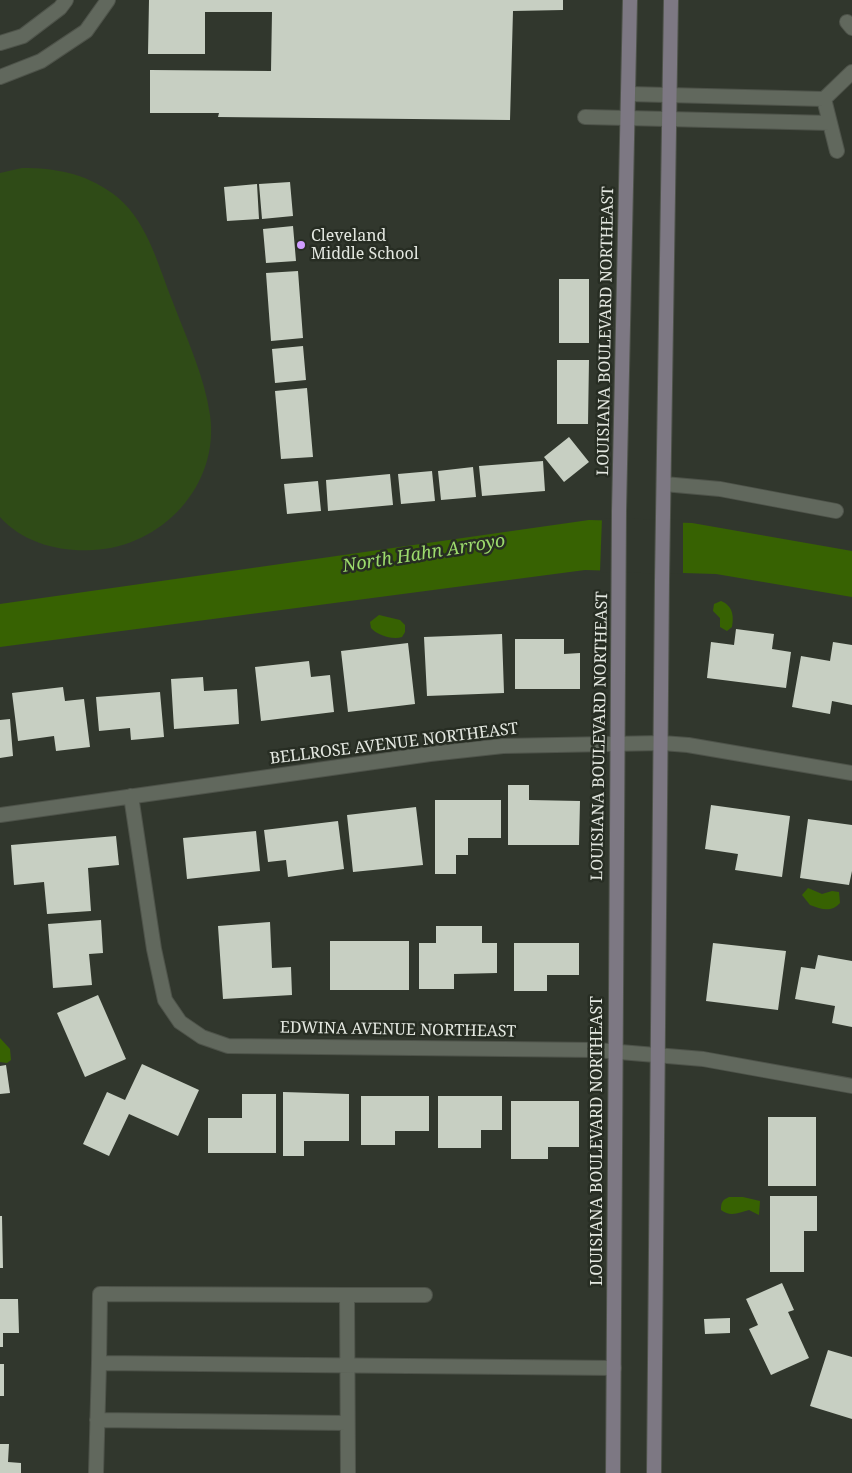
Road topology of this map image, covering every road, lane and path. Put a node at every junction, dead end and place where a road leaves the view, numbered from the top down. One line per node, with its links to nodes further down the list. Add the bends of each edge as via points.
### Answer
1 (66, 0): 5 (street, via 23,36)
2 (108, 0): 7 (street, via 86,30 41,61)
3 (630, 0): 8 (main road, LOUISIANA BOULEVARD NORTHEAST)
4 (671, 0): 9 (main road)
5 (0, 43)
6 (852, 72): 10 (street)
7 (0, 77)
8 (628, 94): 9 (street); 12 (main road, LOUISIANA BOULEVARD NORTHEAST)
9 (671, 95): 10 (street); 13 (main road)
10 (824, 99): 14 (street)
11 (584, 117): 12 (street)
12 (628, 119): 13 (street); 19 (main road, LOUISIANA BOULEVARD NORTHEAST)
13 (670, 120): 14 (street); 16 (main road)
14 (830, 123): 15 (street)
15 (837, 151)
16 (664, 484): 17 (street, via 720,489); 18 (main road)
17 (836, 511)
18 (662, 743): 19 (street, BELLROSE AVENUE NORTHEAST); 20 (street, BELLROSE AVENUE NORTHEAST, via 702,746); 24 (main road)
19 (617, 744): 21 (street, BELLROSE AVENUE NORTHEAST, via 502,746); 23 (main road, LOUISIANA BOULEVARD NORTHEAST)
20 (852, 773)
21 (131, 796): 22 (street, BELLROSE AVENUE NORTHEAST); 23 (street, EDWINA AVENUE NORTHEAST, via 165,1000 180,1022 202,1037 228,1046)
22 (0, 815)
23 (615, 1051): 24 (street, EDWINA AVENUE NORTHEAST); 30 (main road, LOUISIANA BOULEVARD NORTHEAST)
24 (658, 1055): 25 (street, EDWINA AVENUE NORTHEAST, via 703,1059); 36 (main road)
25 (852, 1086)
26 (347, 1295): 27 (street); 28 (street, via 100,1294); 29 (street)
27 (425, 1295)
28 (99, 1363): 29 (street); 31 (street)
29 (346, 1366): 30 (street); 32 (street)
30 (614, 1368): 35 (main road, LOUISIANA BOULEVARD NORTHEAST)
31 (97, 1420): 32 (street); 33 (street)
32 (347, 1423): 34 (street)
33 (96, 1473)
34 (348, 1473)
35 (614, 1473)
36 (654, 1473)

